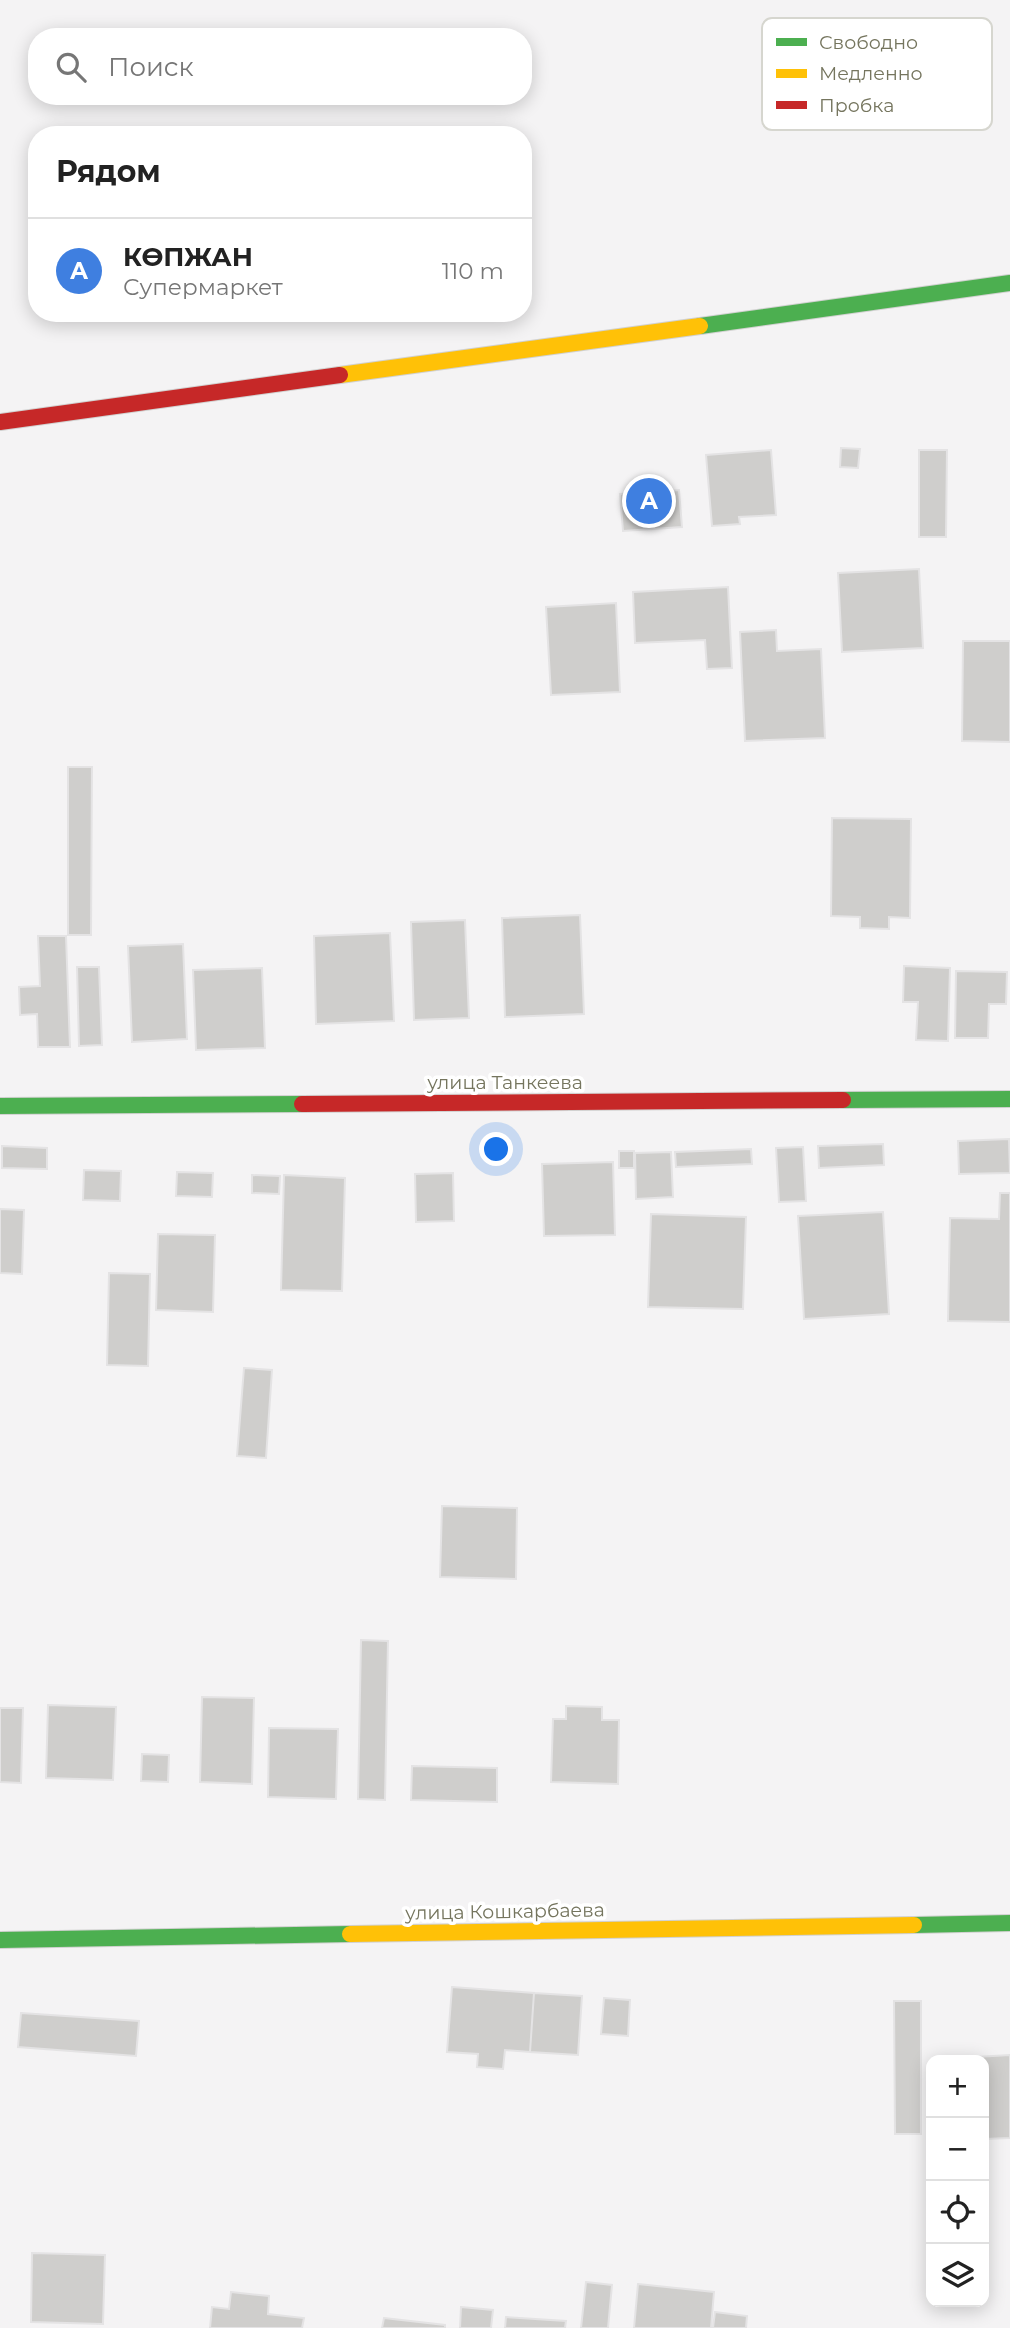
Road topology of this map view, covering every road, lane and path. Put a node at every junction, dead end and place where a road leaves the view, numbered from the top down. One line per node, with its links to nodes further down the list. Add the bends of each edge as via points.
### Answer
1 (1010, 283): 2 (street)
2 (0, 422)
3 (1010, 1099): 4 (street, улица Танкеева)
4 (0, 1106)
5 (1010, 1923): 6 (street, улица Кошкарбаева)
6 (0, 1940)

